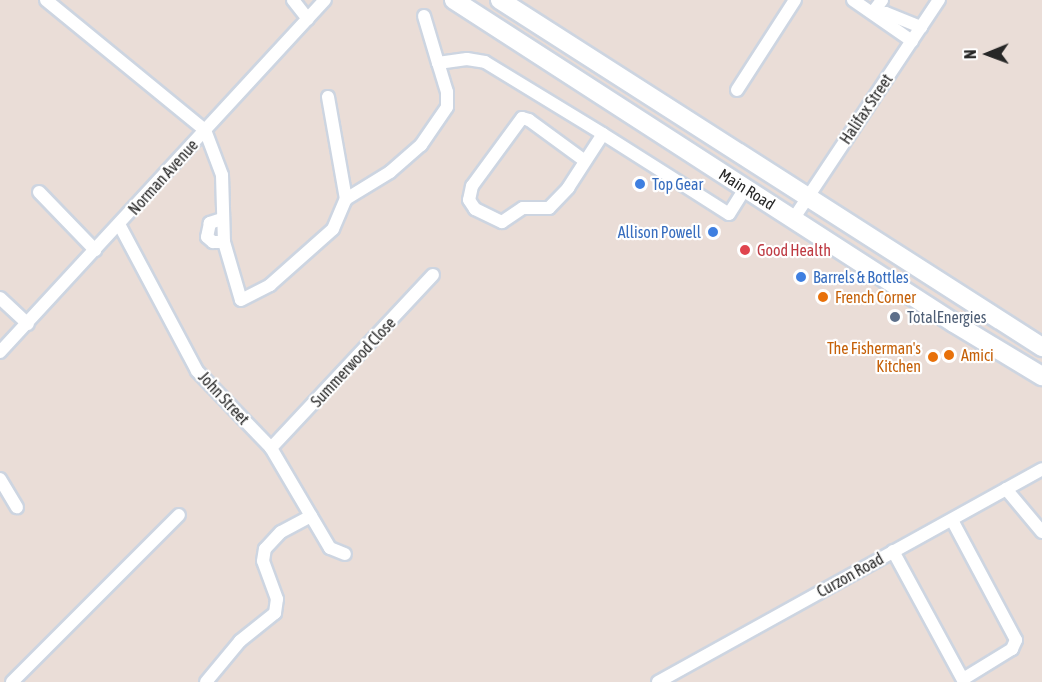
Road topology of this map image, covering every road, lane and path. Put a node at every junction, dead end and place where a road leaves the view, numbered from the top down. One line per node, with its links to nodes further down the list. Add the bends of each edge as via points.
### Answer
1 (46, 0): 18 (street)
2 (293, 0): 12 (street)
3 (325, 0): 12 (street, Norman Avenue)
4 (454, 0): 21 (main road, Main Road)
5 (500, 0): 23 (main road, Main Road)
6 (795, 0): 16 (street)
7 (853, 0): 10 (street)
8 (882, 0): 10 (street)
9 (939, 0): 13 (street, Halifax Street)
10 (875, 14): 13 (street, via 886,13); 14 (street, via 880,22)
11 (424, 16): 15 (street)
12 (308, 19): 18 (street, Norman Avenue)
13 (921, 27): 14 (street, Halifax Street)
14 (912, 41): 23 (street, Halifax Street)
15 (438, 63): 19 (street, via 467,58 485,62); 24 (street, via 448,99 441,118 411,155)
16 (737, 90)
17 (328, 97): 24 (street)
18 (205, 130): 24 (street, via 222,175 224,242 236,294 243,300 270,285 333,229); 26 (street, Norman Avenue)
19 (603, 134): 20 (street); 21 (street, via 729,214)
20 (585, 161): 20 (street, via 568,188 546,209 524,208 502,222 475,209 469,200 471,186 522,118)
21 (745, 189): 25 (main road, Main Road)
22 (39, 192): 27 (street)
23 (807, 197): 25 (street, Halifax Street); 31 (main road, Main Road)
24 (346, 199)
25 (794, 218): 33 (main road, Main Road)
26 (120, 226): 27 (street, Norman Avenue); 34 (street, John Street, via 197,371)
27 (95, 250): 30 (street, Norman Avenue)
28 (433, 274): 34 (street, Summerwood Close)
29 (0, 298): 30 (street)
30 (28, 324): 32 (street, Norman Avenue)
31 (1042, 347)
32 (0, 352)
33 (1042, 376)
34 (271, 448): 40 (street, John Street)
35 (1042, 469): 37 (street, Curzon Road)
36 (0, 479): 38 (street)
37 (1003, 491): 41 (street, Curzon Road); 42 (street, via 1030,525)
38 (17, 507)
39 (179, 515): 46 (street)
40 (311, 516): 44 (street, John Street, via 330,548); 47 (street, via 281,531 265,549 263,561 276,599 275,613 240,642)
41 (952, 520): 43 (street, Curzon Road); 45 (street, via 1016,640 1012,649)
42 (1039, 530)
43 (893, 551): 45 (street); 48 (street, Curzon Road)
44 (345, 554)
45 (964, 681)
46 (12, 682)
47 (206, 682)
48 (658, 682)

